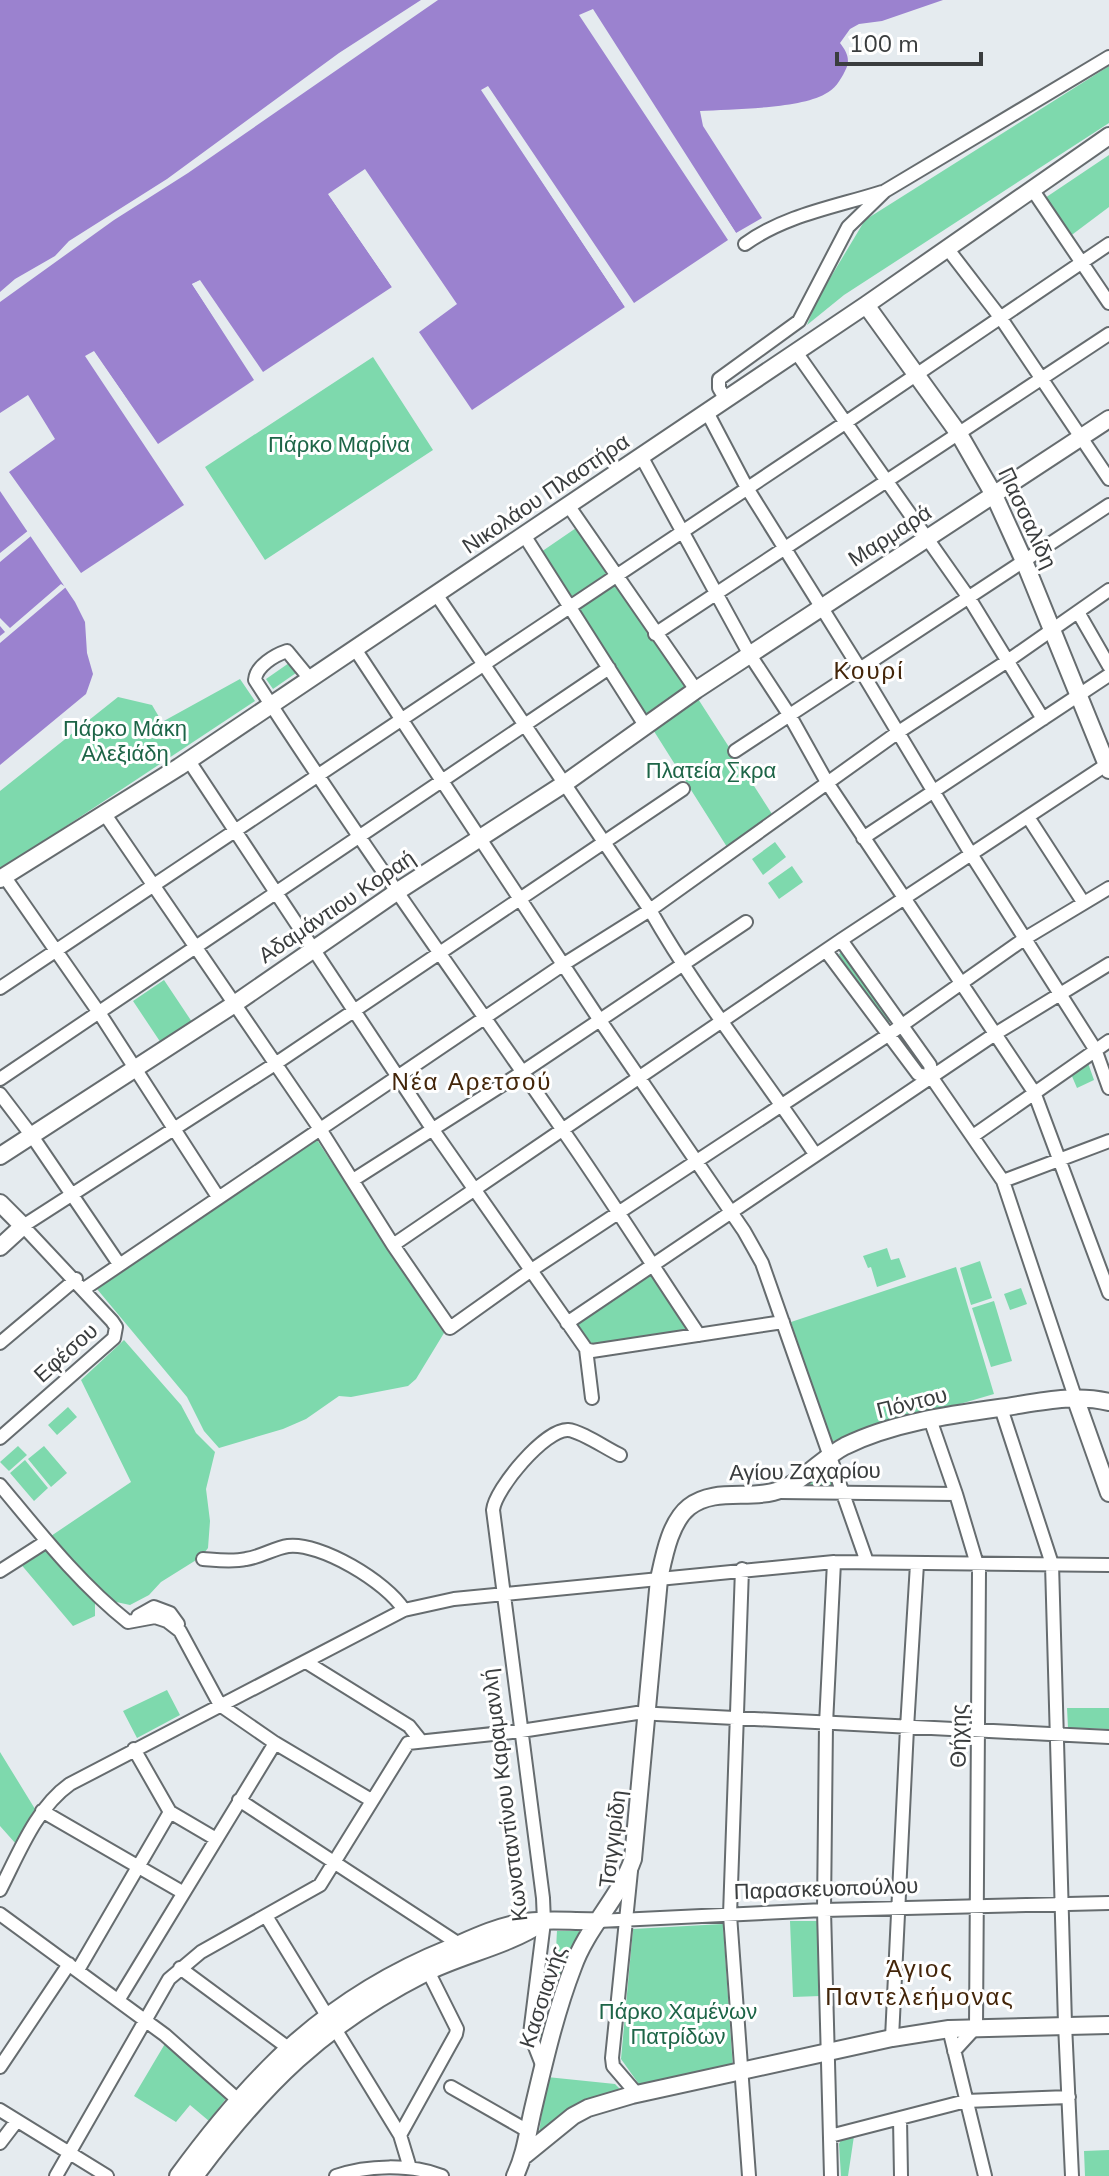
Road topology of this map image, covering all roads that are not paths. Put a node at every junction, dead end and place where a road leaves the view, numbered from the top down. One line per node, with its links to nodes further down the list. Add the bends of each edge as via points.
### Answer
1 (1109, 57): 4 (street)
2 (1109, 136): 3 (main road, Νικολάου Πλαστήρα)
3 (1032, 189): 9 (main road, Νικολάου Πλαστήρα); 10 (street)
4 (885, 191): 5 (street); 6 (street)
5 (851, 203): 6 (street); 7 (street, via 795,218)
6 (855, 219): 18 (street, via 799,321 719,379)
7 (745, 244)
8 (1109, 244): 10 (street)
9 (947, 248): 12 (main road, Νικολάου Πλαστήρα); 13 (street)
10 (1081, 262): 11 (street); 13 (street)
11 (1109, 303)
12 (866, 305): 15 (main road, Νικολάου Πλαστήρα); 16 (main road, Πασσαλίδη)
13 (1000, 317): 16 (street); 17 (street)
14 (1109, 334): 17 (street)
15 (796, 352): 18 (main road, Νικολάου Πλαστήρα); 21 (street)
16 (916, 373): 21 (street); 22 (main road, Πασσαλίδη)
17 (1043, 378): 22 (street); 23 (street)
18 (726, 400): 19 (main road, Νικολάου Πλαστήρα)
19 (707, 412): 24 (main road, Νικολάου Πλαστήρα); 27 (street)
20 (1109, 419): 23 (main road, Μαρμαρά)
21 (845, 423): 26 (street); 27 (street)
22 (959, 434): 26 (street); 28 (main road, Πασσαλίδη)
23 (1080, 438): 25 (street); 28 (main road, Μαρμαρά)
24 (641, 456): 29 (main road, Νικολάου Πλαστήρα); 31 (street)
25 (1109, 479)
26 (885, 481): 33 (street); 34 (street)
27 (747, 488): 31 (street); 34 (street)
28 (994, 495): 33 (main road, Μαρμαρά); 35 (main road, Πασσαλίδη)
29 (568, 505): 32 (main road, Νικολάου Πλαστήρα); 36 (street)
30 (1109, 505): 35 (street)
31 (681, 530): 36 (street); 39 (street)
32 (524, 535): 38 (main road, Νικολάου Πλαστήρα); 41 (street)
33 (926, 539): 40 (street); 42 (main road, Μαρμαρά)
34 (785, 549): 39 (street); 42 (street)
35 (1024, 561): 40 (street); 44 (main road, Πασσαλίδη)
36 (616, 575): 41 (street); 45 (street)
37 (1109, 590): 43 (street)
38 (436, 594): 46 (main road, Νικολάου Πλαστήρα); 49 (street)
39 (717, 594): 45 (street); 47 (street)
40 (969, 598): 48 (street); 52 (street)
41 (570, 607): 49 (street); 51 (street)
42 (822, 607): 47 (main road, Μαρμαρά); 52 (street)
43 (1078, 612): 44 (street); 50 (street)
44 (1053, 630): 48 (street); 56 (main road, Πασσαλίδη)
45 (655, 634): 55 (street)
46 (355, 649): 54 (main road, Νικολάου Πλαστήρα); 59 (street)
47 (750, 655): 55 (main road, Μαρμαρά); 58 (street)
48 (1006, 662): 60 (street); 63 (street)
49 (483, 664): 59 (street); 61 (street)
50 (1109, 666)
51 (609, 668): 61 (street); 62 (street)
52 (860, 669): 58 (street); 63 (street)
53 (1109, 675): 56 (street)
54 (310, 679): 57 (main road, Νικολάου Πλαστήρα); 57 (street, via 287,651 257,669 255,680)
55 (696, 690): 62 (main road, Αδαμάντιου Κοραή)
56 (1078, 696): 60 (street); 66 (main road, Πασσαλίδη)
57 (272, 705): 65 (main road, Νικολάου Πλαστήρα); 67 (street)
58 (790, 716): 64 (street); 70 (street)
59 (403, 718): 67 (street); 68 (street)
60 (1043, 719): 72 (street)
61 (524, 725): 68 (street); 69 (street)
62 (646, 727): 69 (main road, Αδαμάντιου Κοραή)
63 (897, 733): 70 (street); 72 (street)
64 (735, 751)
65 (189, 761): 73 (main road, Νικολάου Πλαστήρα); 75 (street)
66 (1108, 766): 74 (street)
67 (318, 775): 75 (street); 76 (street)
68 (442, 778): 76 (street); 77 (street)
69 (564, 784): 77 (main road, Αδαμάντιου Κοραή); 79 (street)
70 (828, 784): 78 (street); 89 (street)
71 (683, 789): 79 (street)
72 (933, 792): 78 (street); 80 (street)
73 (104, 813): 81 (main road, Νικολάου Πλαστήρα); 82 (street)
74 (1028, 817): 80 (street); 88 (street)
75 (235, 831): 82 (street); 85 (street)
76 (359, 835): 84 (street); 85 (street)
77 (482, 838): 84 (main road, Αδαμάντιου Κοραή); 86 (street)
78 (863, 838): 87 (street)
79 (605, 842): 86 (street); 89 (street)
80 (971, 854): 87 (street); 91 (street)
81 (2, 878): 96 (street)
82 (154, 886): 94 (street); 96 (street)
83 (1109, 888): 88 (street)
84 (398, 891): 93 (main road, Αδαμάντιου Κοραή); 97 (street)
85 (277, 892): 93 (street); 94 (street)
86 (521, 898): 97 (street); 98 (street)
87 (905, 898): 92 (street); 101 (street)
88 (1083, 902): 91 (street)
89 (650, 910): 98 (street); 99 (street)
90 (746, 922): 99 (street)
91 (1024, 939): 101 (street); 103 (street)
92 (841, 940): 95 (street); 110 (street)
93 (314, 948): 104 (main road, Αδαμάντιου Κοραή); 105 (street)
94 (195, 949): 104 (street); 106 (street)
95 (826, 951): 109 (street); 112 (street)
96 (56, 952): 102 (street); 106 (street)
97 (439, 952): 105 (street); 107 (street)
98 (564, 964): 107 (street); 108 (street)
99 (681, 964): 108 (street); 109 (street)
100 (1109, 964): 103 (street)
101 (963, 984): 110 (street); 111 (street)
102 (0, 988)
103 (1059, 994): 111 (street); 114 (street)
104 (233, 1005): 115 (street); 116 (main road, Αδαμάντιου Κοραή)
105 (354, 1009): 115 (street); 118 (street)
106 (100, 1014): 116 (street); 121 (street)
107 (483, 1019): 117 (street); 118 (street)
108 (599, 1019): 117 (street); 119 (street)
109 (720, 1023): 119 (street); 125 (street)
110 (901, 1026): 112 (street); 120 (street, via 930,1065)
111 (995, 1034): 120 (street); 123 (street)
112 (888, 1035): 120 (street, via 918,1074); 125 (street)
113 (1109, 1041): 114 (street)
114 (1095, 1049): 122 (street); 123 (street)
115 (275, 1064): 126 (street); 127 (street)
116 (135, 1070): 127 (street); 130 (main road, Αδαμάντιου Κοραή)
117 (521, 1073): 128 (street); 129 (street)
118 (398, 1077): 126 (street); 128 (street)
119 (639, 1078): 129 (street); 136 (street)
120 (932, 1078): 131 (street); 133 (street)
121 (0, 1079)
122 (1109, 1088)
123 (1034, 1092): 131 (street); 135 (street)
124 (0, 1094): 130 (street)
125 (781, 1104): 133 (street); 136 (street)
126 (320, 1129): 137 (street); 141 (street)
127 (173, 1130): 140 (street); 141 (street)
128 (433, 1130): 137 (street); 139 (street)
129 (563, 1130): 139 (street); 144 (street)
130 (32, 1136): 134 (main road, Αδαμάντιου Κοραή); 140 (street)
131 (973, 1136): 138 (street)
132 (1109, 1141): 135 (street)
133 (815, 1154): 143 (street)
134 (0, 1156)
135 (1059, 1159): 138 (street); 152 (street)
136 (695, 1162): 143 (street); 144 (street)
137 (353, 1180): 146 (street)
138 (1003, 1181): 159 (street)
139 (475, 1190): 146 (street); 150 (street)
140 (73, 1194): 145 (street); 148 (street)
141 (218, 1197): 148 (street)
142 (0, 1203): 145 (main road)
143 (730, 1212): 149 (street); 153 (street, via 762,1263)
144 (618, 1214): 149 (street); 150 (street)
145 (23, 1226): 147 (main road); 151 (street)
146 (393, 1245): 150 (street, via 450,1328)
147 (0, 1247)
148 (119, 1264): 151 (street)
149 (653, 1266): 154 (street); 155 (street)
150 (530, 1271): 154 (street)
151 (80, 1284): 156 (street); 164 (street, Εφέσου, via 116,1327 114,1338)
152 (1109, 1293)
153 (783, 1322): 155 (street); 166 (street)
154 (567, 1323): 157 (street)
155 (699, 1335): 157 (street)
156 (0, 1343)
157 (586, 1349): 158 (street)
158 (592, 1398)
159 (1076, 1400): 160 (main road, Πόντου); 161 (main road, Πόντου); 162 (main road, Πόντου); 170 (main road)
160 (1109, 1402)
161 (1001, 1408): 163 (main road, Πόντου); 178 (street)
162 (1109, 1411)
163 (930, 1419): 166 (main road, Πόντου, via 854,1442); 171 (street, Θήχης)
164 (0, 1438)
165 (620, 1455): 183 (street, Κωνσταντίνου Καραμανλή, via 567,1430 527,1457 494,1501)
166 (831, 1455): 168 (main road, Πόντου); 169 (street)
167 (0, 1485): 172 (street)
168 (773, 1492): 169 (street, Αγίου Ζαχαρίου); 182 (main road, Αγίου Ζαχαρίου, via 716,1496 688,1508 673,1533)
169 (842, 1493): 171 (street, Αγίου Ζαχαρίου); 175 (street)
170 (1109, 1493)
171 (956, 1494): 176 (street, Θήχης)
172 (47, 1541): 181 (street); 186 (street, via 128,1622 154,1607 170,1613)
173 (203, 1559): 184 (street, via 245,1560 285,1546 312,1547 379,1582)
174 (834, 1562): 175 (street); 180 (street); 189 (street)
175 (867, 1562): 177 (street)
176 (977, 1563): 177 (street); 178 (street); 191 (street, Θήχης)
177 (917, 1564): 190 (street)
178 (1052, 1564): 179 (street); 193 (street)
179 (1109, 1565)
180 (742, 1569): 182 (street); 188 (street)
181 (0, 1571)
182 (659, 1579): 183 (street); 187 (main road, Τσιγγιρίδη)
183 (503, 1594): 184 (street); 192 (street, Κωνσταντίνου Καραμανλή)
184 (404, 1610): 185 (street)
185 (306, 1662): 186 (street); 195 (street, via 409,1726)
186 (220, 1705): 196 (street); 197 (street)
187 (648, 1713): 188 (street); 192 (street); 203 (main road, Τσιγγιρίδη)
188 (736, 1718): 189 (street); 214 (street)
189 (826, 1724): 190 (street); 212 (street)
190 (907, 1728): 191 (street); 211 (street)
191 (980, 1730): 193 (street); 210 (street, Θήχης)
192 (521, 1731): 195 (street); 218 (street, Κωνσταντίνου Καραμανλή)
193 (1056, 1735): 194 (street); 209 (street)
194 (1109, 1737)
195 (421, 1741): 199 (street, via 405,1745)
196 (275, 1743): 198 (street); 199 (street)
197 (134, 1749): 200 (street, via 70,1784); 201 (street)
198 (239, 1800): 202 (street); 204 (street)
199 (371, 1800): 204 (street)
200 (42, 1811): 205 (street); 206 (street)
201 (170, 1812): 202 (street); 205 (street)
202 (216, 1839): 207 (street)
203 (633, 1859): 216 (main road, Κασσιανής); 217 (street, Τσιγγιρίδη)
204 (334, 1862): 215 (street, via 318,1887); 219 (street)
205 (138, 1868): 207 (street); 220 (street)
206 (0, 1890)
207 (182, 1892): 223 (street)
208 (1109, 1903): 209 (street, Παρασκευοπούλου)
209 (1062, 1905): 210 (street, Παρασκευοπούλου); 226 (street)
210 (976, 1907): 211 (street, Παρασκευοπούλου); 228 (street, Θήχης)
211 (899, 1908): 212 (street, Παρασκευοπούλου); 230 (street)
212 (824, 1910): 214 (street, Παρασκευοπούλου); 233 (street)
213 (0, 1914): 220 (street)
214 (730, 1915): 217 (street, Παρασκευοπούλου); 236 (street)
215 (266, 1916): 221 (street); 225 (street)
216 (598, 1921): 217 (street, Παρασκευοπούλου); 218 (main road, Παρασκευοπούλου); 235 (main road, Κασσιανής, via 574,1963)
217 (625, 1921): 238 (street, Τσιγγιρίδη, via 612,2058)
218 (544, 1922): 219 (main road, Παρασκευοπούλου, via 519,1923); 222 (main road, via 525,1935); 235 (street, Κωνσταντίνου Καραμανλή, via 530,2034)
219 (459, 1944): 225 (main road, Παρασκευοπούλου, via 416,1962)
220 (74, 1967): 223 (street); 234 (street)
221 (180, 1968): 224 (street); 231 (street)
222 (428, 1971): 225 (main road); 237 (street, via 457,2029)
223 (119, 1999): 224 (street)
224 (145, 2019): 240 (street); 249 (street)
225 (331, 2021): 231 (main road); 246 (street); 255 (main road, via 257,2098)
226 (1065, 2024): 227 (main road); 228 (main road); 239 (street)
227 (1109, 2025)
228 (976, 2027): 229 (main road); 232 (street)
229 (949, 2029): 230 (main road); 232 (street)
230 (892, 2038): 233 (main road)
231 (287, 2047): 240 (main road)
232 (954, 2051): 241 (street)
233 (828, 2053): 236 (main road); 247 (street)
234 (0, 2067)
235 (543, 2067): 245 (main road)
236 (739, 2073): 238 (main road); 259 (street)
237 (434, 2076): 245 (street); 246 (street)
238 (637, 2094): 250 (main road, via 573,2116)
239 (1069, 2097): 241 (street); 263 (street)
240 (237, 2099): 254 (main road)
241 (966, 2101): 243 (street); 262 (street)
242 (0, 2110): 244 (street)
243 (900, 2118): 247 (street); 261 (street)
244 (16, 2122): 248 (street); 249 (street)
245 (528, 2131): 250 (main road)
246 (400, 2135): 251 (street)
247 (830, 2136): 260 (street)
248 (0, 2143)
249 (68, 2154): 252 (street); 253 (street)
250 (525, 2155): 258 (main road)
251 (410, 2168): 256 (street); 257 (street)
252 (56, 2176)
253 (107, 2176)
254 (178, 2176)
255 (195, 2176)
256 (336, 2176)
257 (442, 2176)
258 (515, 2176)
259 (749, 2176)
260 (831, 2176)
261 (901, 2176)
262 (985, 2176)
263 (1072, 2176)

